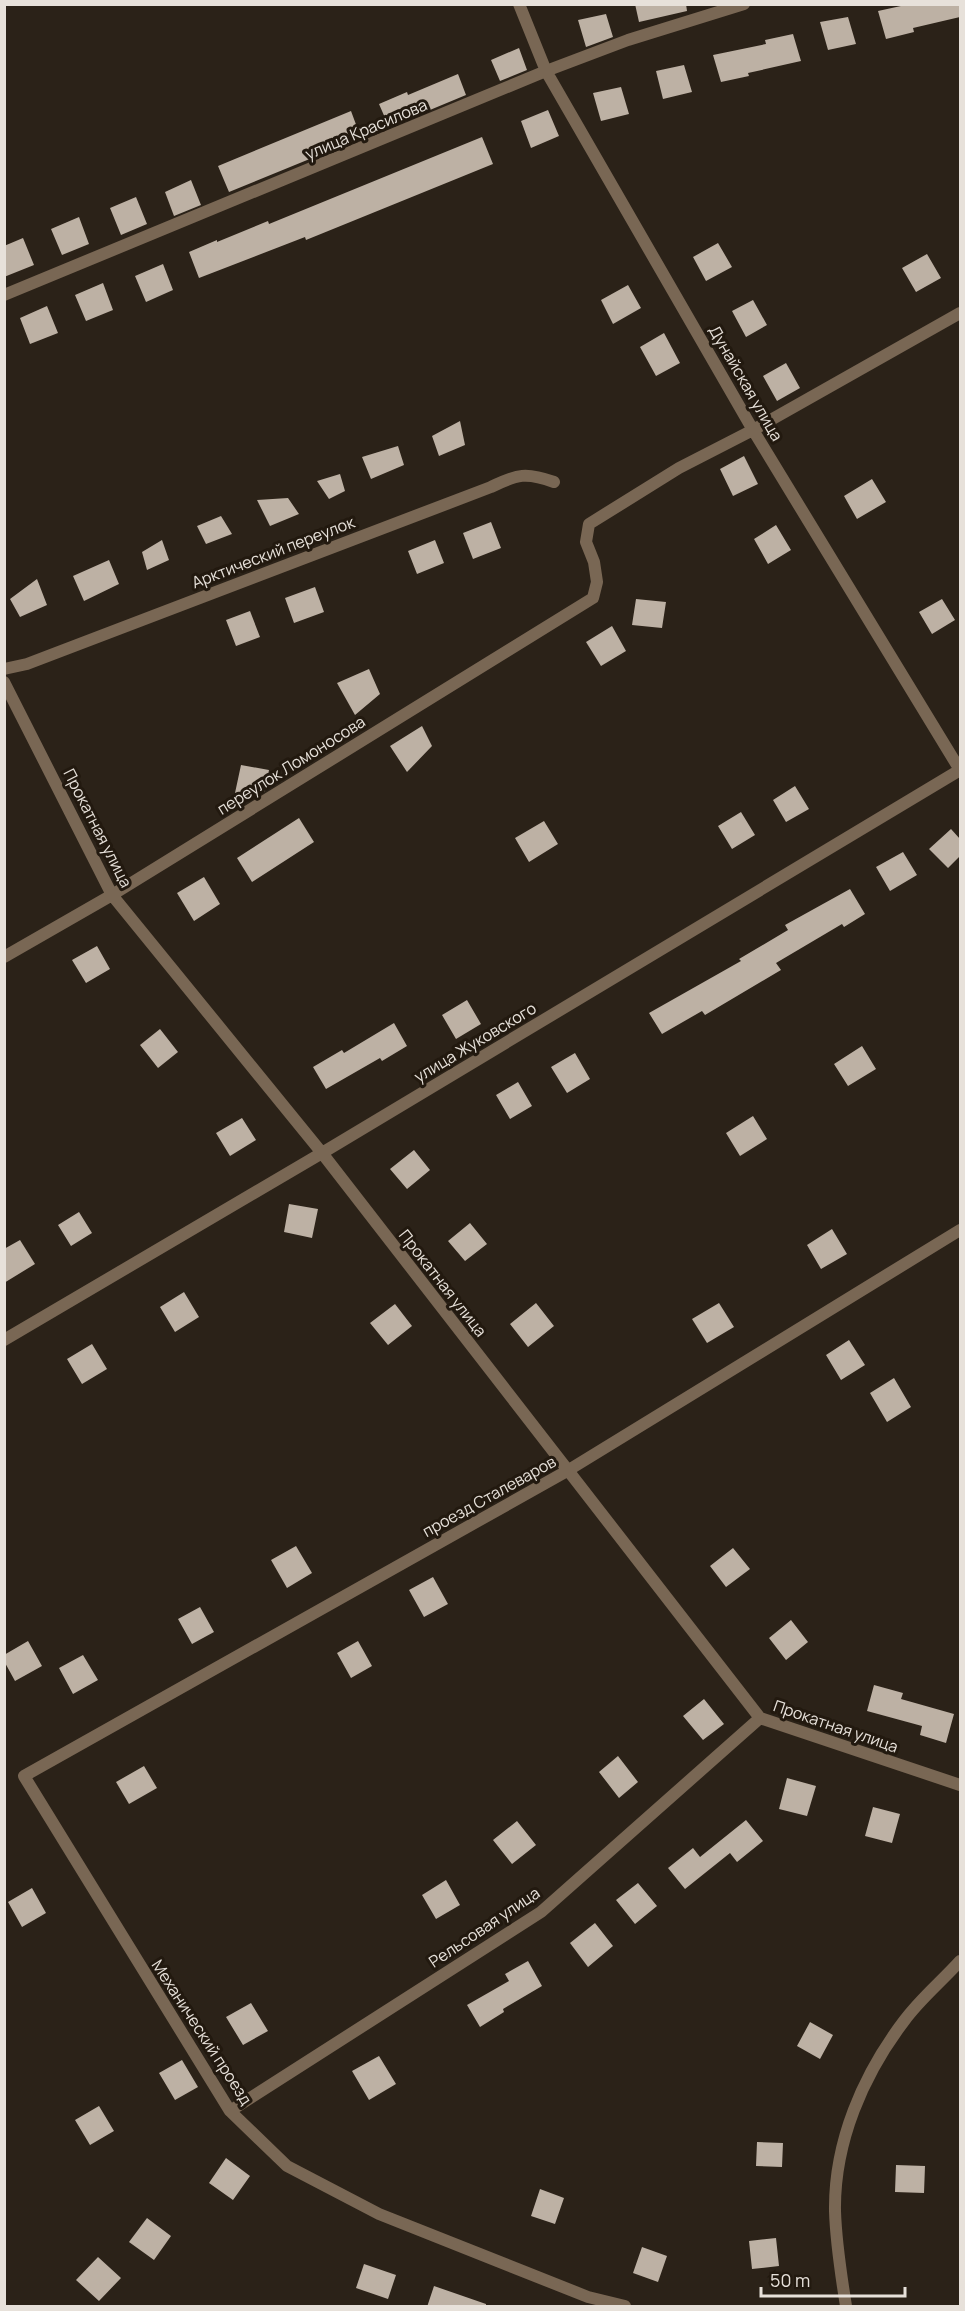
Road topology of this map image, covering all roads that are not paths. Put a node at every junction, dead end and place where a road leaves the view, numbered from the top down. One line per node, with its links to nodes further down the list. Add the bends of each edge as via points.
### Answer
1 (519, 4): 3 (street, Дунайская улица)
2 (744, 4): 3 (street, улица Красилова, via 628,40)
3 (546, 71): 4 (street, улица Красилова); 6 (street, Дунайская улица)
4 (4, 295)
5 (960, 313): 6 (street)
6 (753, 430): 10 (street, Дунайская улица); 11 (street, переулок Ломоносова, via 679,468 589,524 586,542 597,582 593,598)
7 (554, 482): 8 (street, Арктический переулок, via 533,475 512,477 27,664)
8 (4, 669)
9 (4, 682): 11 (street, Прокатная улица)
10 (960, 770): 13 (street, улица Жуковского)
11 (112, 895): 12 (street, переулок Ломоносова); 13 (street, Прокатная улица)
12 (4, 957)
13 (322, 1153): 15 (street, улица Жуковского); 16 (street, Прокатная улица)
14 (960, 1230): 16 (street, проезд Сталеваров)
15 (4, 1340)
16 (567, 1471): 17 (street, Прокатная улица); 18 (street, проезд Сталеваров)
17 (760, 1718): 19 (street, Прокатная улица); 21 (street, Рельсовая улица, via 541,1912)
18 (24, 1776): 21 (street, Механический проезд)
19 (960, 1785)
20 (960, 1961): 23 (street, via 905,2019 876,2062 843,2141 835,2208)
21 (230, 2111): 22 (street, Механический проезд, via 287,2166 379,2214 588,2297)
22 (625, 2307)
23 (846, 2307)

